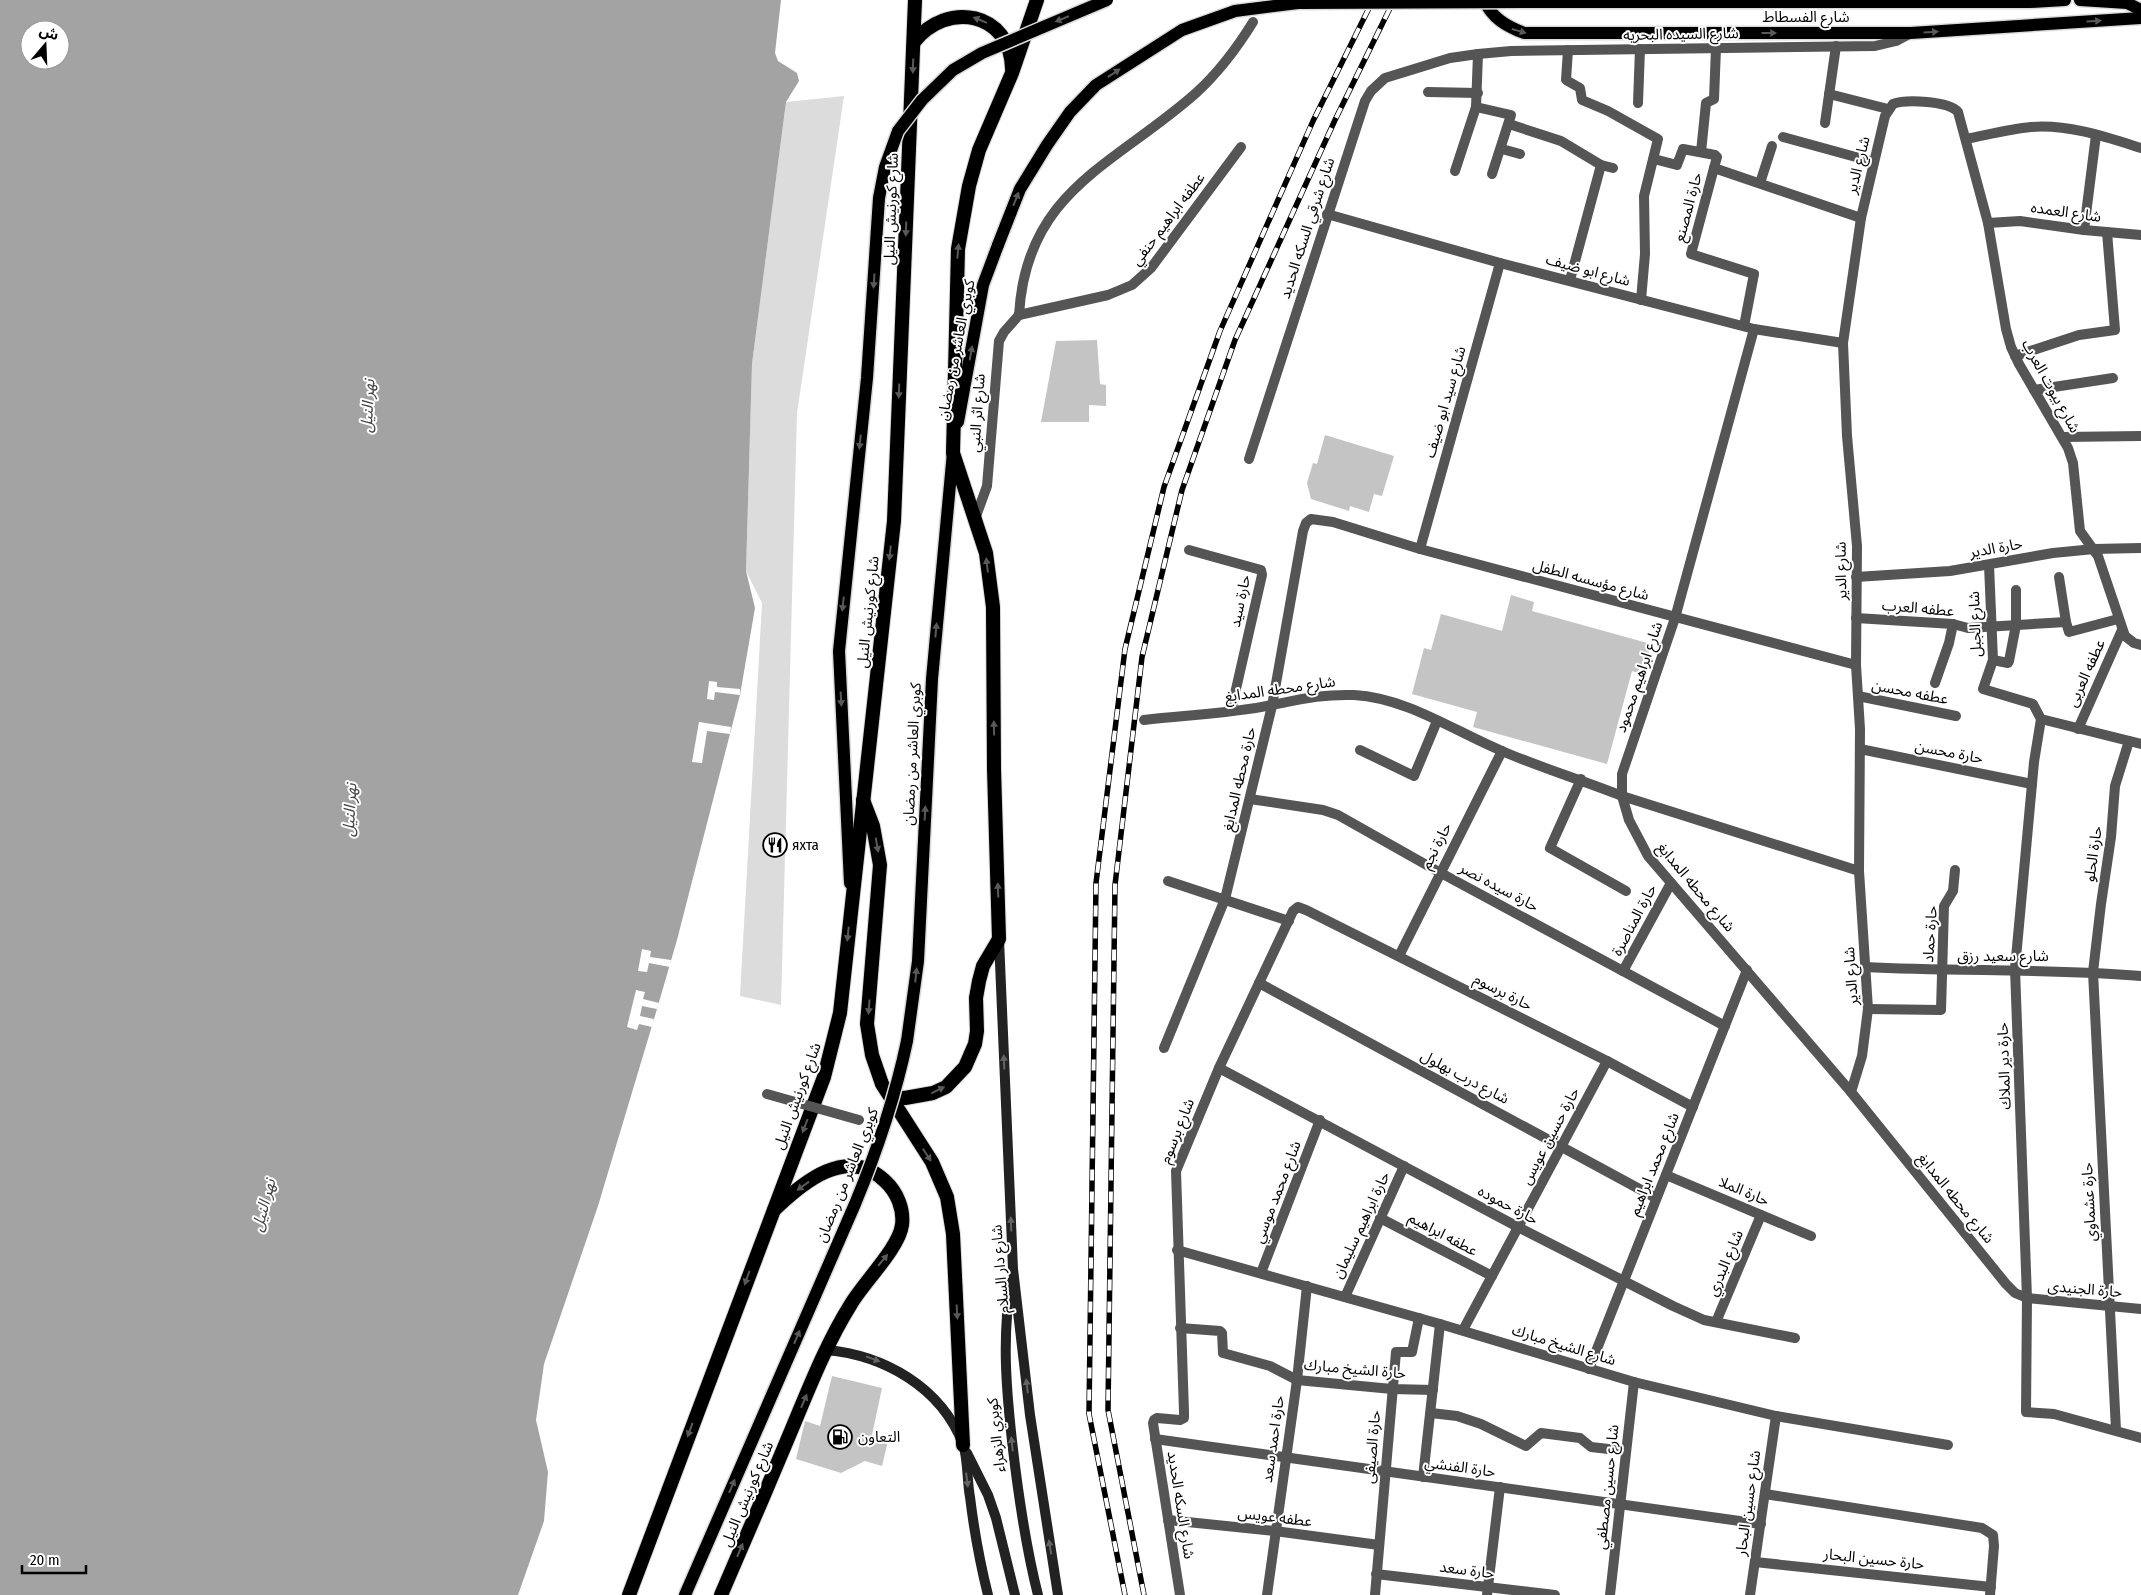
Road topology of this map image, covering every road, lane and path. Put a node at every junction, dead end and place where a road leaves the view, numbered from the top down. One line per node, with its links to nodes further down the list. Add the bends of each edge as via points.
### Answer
1 (915, 0): 11 (highway, شارع كورنيش النيل)
2 (1038, 0): 18 (highway)
3 (1107, 0): 110 (main road, one-way to 110, bridge, via 982,53 953,70 922,100 898,131 885,167 879,198 867,378 839,650)
4 (1484, 0): 10 (main road, شارع الفسطاط, one-way to 10, via 1497,19 1524,33)
5 (2065, 0): 61 (main road, كوبري العاشر من رمضان, one-way to 5, bridge, via 983,286 1020,189 1070,112 1096,85 1182,30 1235,11 1298,3)
6 (2080, 0): 7 (main road, via 2127,3)
7 (2141, 10)
8 (2141, 18): 10 (main road, شارع الفسطاط, one-way to 8)
9 (1253, 22): 53 (street, via 1228,59 1196,93 1082,181 1057,206 1037,237 1030,256 1020,295)
10 (1911, 33): 12 (street, شارع السيده البحريه, via 1875,46)
11 (914, 42): 18 (highway, one-way to 11, via 1012,61 1004,39 976,18 952,16 941,19); 100 (highway, شارع كورنيش النيل, one-way to 100, via 894,521)
12 (1836, 46): 13 (street, شارع السيده البحريه); 21 (street)
13 (1716, 48): 14 (street, شارع السيده البحريه); 34 (street, حارة المصنع, via 1714,99 1706,104)
14 (1640, 49): 15 (street, شارع السيده البحريه); 22 (street)
15 (1568, 50): 16 (street, شارع السيده البحريه); 36 (street, via 1566,80 1580,88 1582,100 1658,139)
16 (1478, 54): 17 (street, شارع السيده البحريه); 20 (street)
17 (1450, 58): 44 (street, شارع شرقي السكه الحديد, via 1385,78 1371,90)
18 (1012, 73): 61 (highway, one-way to 18, via 958,249 978,150)
19 (1428, 92): 20 (street)
20 (1478, 93): 23 (street)
21 (1829, 94): 24 (street); 25 (street)
22 (1638, 103)
23 (1476, 107): 26 (street, via 1508,113 1511,115); 41 (street)
24 (1888, 109): 29 (street, شارع بيوت العرب, via 1900,102 1951,106 1958,112); 37 (street, شارع الدير)
25 (1825, 123)
26 (1508, 124): 33 (street); 38 (street, via 1560,141)
27 (2096, 134): 29 (street, via 2032,127); 32 (street); 47 (street)
28 (1783, 137): 37 (street)
29 (1966, 139): 46 (street, شارع بيوت العرب)
30 (1772, 146): 43 (street)
31 (1241, 147): 53 (street, عطفه ابراهيم حنفي, via 1151,268 1137,281 1108,295)
32 (2141, 148)
33 (1502, 149): 35 (street); 42 (street)
34 (1701, 152): 36 (street, via 1683,149 1677,165); 40 (street, via 1716,155)
35 (1520, 154)
36 (1654, 159): 52 (street, via 1644,196 1645,254)
37 (1874, 162): 45 (street, شارع الدير)
38 (1601, 165): 39 (street); 51 (street)
39 (1613, 168)
40 (1714, 168): 43 (street); 54 (street, حارة المصنع, via 1691,254 1754,274)
41 (1455, 171)
42 (1492, 174)
43 (1760, 183): 45 (street)
44 (1327, 214): 50 (street, شارع ابو ضيف); 62 (street, شارع شرقي السكه الحديد)
45 (1861, 218): 55 (street, شارع الدير)
46 (1988, 223): 47 (street, شارع العمده, via 2020,221); 56 (street, شارع بيوت العرب, via 2006,330)
47 (2084, 230): 48 (street, شارع العمده)
48 (2107, 232): 49 (street, شارع العمده); 56 (street, via 2116,330 2079,335)
49 (2141, 235)
50 (1500, 263): 51 (street, شارع ابو ضيف); 66 (street, شارع سيد ابو ضيف)
51 (1570, 280): 52 (street, شارع ابو ضيف)
52 (1641, 300): 54 (street, شارع ابو ضيف)
53 (1019, 315): 63 (street, شارع اثر النبي, via 999,341 987,486)
54 (1749, 328): 55 (street, شارع ابو ضيف); 73 (street, شارع ابراهيم محمود)
55 (1843, 343): 70 (street, شارع الدير, via 1845,409 1857,546)
56 (2015, 356): 58 (street, شارع بيوت العرب)
57 (2113, 378): 58 (street)
58 (2034, 390): 60 (street, شارع بيوت العرب)
59 (2141, 436): 60 (street)
60 (2063, 437): 67 (street, شارع بيوت العرب, via 2073,464 2080,531)
61 (952, 452): 63 (highway); 188 (main road, كوبري العاشر من رمضان, one-way to 61, bridge, via 872,1162 899,1081 918,961 932,679)
62 (1249, 459)
63 (975, 519): 112 (highway, one-way to 63, via 993,607 986,553)
64 (1320, 519): 66 (street, شارع مؤسسه الطفل); 85 (street, حارة محطه المدابغ, via 1311,519 1303,531)
65 (2141, 548): 67 (street, حارة الدير)
66 (1420, 549): 73 (street, شارع مؤسسه الطفل)
67 (2094, 549): 69 (street, حارة الدير); 77 (street, شارع بيوت العرب)
68 (1189, 550): 86 (street, حارة سيد, via 1261,570)
69 (1989, 565): 70 (street, حارة الدير); 79 (street, شارع الجبل)
70 (1856, 577): 74 (street, شارع الدير)
71 (2059, 578): 75 (street)
72 (2016, 590): 78 (street)
73 (1675, 618): 82 (street, شارع مؤسسه الطفل); 99 (street, شارع ابراهيم محمود, via 1622,774)
74 (1856, 618): 76 (street, عطفه العرب); 82 (street, شارع الدير)
75 (2066, 622): 77 (street, عطفه العرب, via 2069,632); 78 (street, عطفه العرب)
76 (1953, 624): 79 (street, عطفه العرب, via 1968,628); 83 (street)
77 (2120, 624): 80 (street, via 2129,640); 91 (street, عطفه العربى)
78 (2016, 625): 79 (street, عطفه العرب); 81 (street, via 2008,662)
79 (1991, 627): 81 (street, شارع الجبل)
80 (2141, 645)
81 (1993, 660): 89 (street, شارع الجبل, via 1984,689 2032,704)
82 (1856, 665): 84 (street, شارع الدير)
83 (1935, 682)
84 (1858, 696): 87 (street, عطفه محسن); 94 (street, شارع الدير)
85 (1272, 706): 86 (street, شارع محطه المدابغ); 90 (street, شارع محطه المدابغ, via 1309,697 1356,695 1393,703); 101 (street, حارة محطه المدابغ)
86 (1231, 711): 88 (street, شارع محطه المدابغ)
87 (1956, 716)
88 (1144, 720)
89 (2041, 720): 91 (street); 98 (street, حارة دير الملاك)
90 (1437, 721): 95 (street, via 1414,776); 96 (street, شارع محطه المدابغ)
91 (2078, 729): 92 (street)
92 (2128, 741): 93 (street); 119 (street, حارة الحلو, via 2115,786)
93 (2141, 744)
94 (1860, 749): 98 (street, حارة محسن); 103 (street, شارع الدير)
95 (1360, 750)
96 (1502, 751): 97 (street, شارع محطه المدابغ); 104 (street, حارة نجم)
97 (1581, 779): 99 (street, شارع محطه المدابغ); 107 (street, via 1550,848)
98 (2032, 784): 116 (street, حارة دير الملاك)
99 (1622, 796): 103 (street); 106 (street, شارع محطه المدابغ, via 1629,820 1648,856)
100 (863, 799): 110 (highway, شارع كورنيش النيل); 129 (highway, one-way to 129, via 873,826 880,865 867,1024 872,1055)
101 (1250, 799): 104 (street, حارة سيده نصر, via 1332,812); 108 (street, حارة محطه المدابغ)
102 (1956, 870): 118 (street, حارة حماد, via 1953,891 1944,906)
103 (1859, 871): 114 (street, شارع الدير)
104 (1439, 872): 113 (street, حارة نجم); 117 (street, حارة سيده نصر)
105 (1168, 881): 108 (street)
106 (1671, 883): 115 (street, شارع محطه المدابغ); 117 (street, حارة المناصرة)
107 (1626, 892)
108 (1226, 899): 111 (street); 124 (street, حارة محطه المدابغ)
109 (1298, 907): 111 (street, شارع برسوم); 113 (street, حارة برسوم)
110 (851, 908): 137 (highway, شارع كورنيش النيل, one-way to 137, via 833,1045 824,1077)
111 (1289, 920): 121 (street, شارع برسوم)
112 (1000, 939): 129 (highway, one-way to 112, via 912,1098 933,1094 965,1068 975,1044 979,981); 143 (main road, شارع دار السلام, one-way to 112)
113 (1399, 956): 125 (street, حارة برسوم)
114 (1865, 967): 118 (street, شارع سعيد رزق); 122 (street, شارع الدير)
115 (1747, 970): 123 (street, شارع محمد ابراهيم); 127 (street, شارع محطه المدابغ)
116 (2015, 970): 118 (street, شارع سعيد رزق); 119 (street, شارع سعيد رزق); 149 (street, حارة دير الملاك)
117 (1623, 971): 123 (street, حارة سيده نصر)
118 (1942, 971): 122 (street, حارة حماد, via 1943,1007 1940,1011)
119 (2093, 972): 120 (street, شارع سعيد رزق); 150 (street, حارة عشماوي)
120 (2141, 976)
121 (1259, 984): 126 (street, شارع برسوم); 133 (street, شارع درب بهلول)
122 (1868, 1009): 127 (street, شارع الدير, via 1862,1056)
123 (1725, 1026): 130 (street, شارع محمد ابراهيم)
124 (1164, 1048)
125 (1607, 1061): 130 (street, حارة برسوم); 133 (street, حارة حسين عويس)
126 (1219, 1068): 132 (street, حارة حموده); 142 (street, شارع برسوم, via 1176,1171)
127 (1851, 1092): 149 (street, شارع محطه المدابغ, via 2006,1284)
128 (767, 1094): 131 (street, bridge)
129 (890, 1097): 170 (highway, one-way to 170, via 940,1179 951,1216)
130 (1693, 1107): 135 (street, شارع محمد ابراهيم)
131 (859, 1120)
132 (1320, 1120): 134 (street, حارة حموده); 144 (street, شارع محمد موسي)
133 (1562, 1146): 136 (street, شارع درب بهلول); 140 (street, حارة حسين عويس)
134 (1404, 1166): 139 (street, حارة ابراهيم سليمان); 140 (street, حارة حموده)
135 (1666, 1175): 136 (street, شارع محمد ابراهيم); 138 (street, حارة الملا)
136 (1656, 1198): 146 (street, شارع محمد ابراهيم)
137 (771, 1214): 158 (highway, شارع كورنيش النيل, one-way to 137, via 852,1302 895,1246 902,1226 900,1204 881,1177 849,1166 817,1176); 187 (highway, شارع كورنيش النيل, one-way to 187)
138 (1761, 1215): 141 (street, حارة الملا); 153 (street, شارع البدري)
139 (1380, 1218): 145 (street, عطفه ابراهيم); 148 (street, حارة ابراهيم سليمان)
140 (1518, 1227): 145 (street, حارة حسين عويس); 146 (street, حارة حموده)
141 (1811, 1236)
142 (1177, 1250): 144 (street, شارع الشيخ مبارك); 155 (street, شارع برسوم)
143 (1013, 1269): 192 (main road, كوبري الزهراء, one-way to 143, via 1019,1503 1005,1373 1004,1338); 193 (main road, شارع دار السلام, one-way to 143, via 1030,1415)
144 (1261, 1274): 147 (street, شارع الشيخ مبارك)
145 (1492, 1276): 156 (street, حارة حسين عويس)
146 (1624, 1281): 153 (street, حارة حموده, via 1704,1320); 159 (street, شارع محمد ابراهيم)
147 (1306, 1286): 148 (street, شارع الشيخ مبارك); 160 (street, حارة احمد سعد)
148 (1345, 1297): 152 (street, شارع الشيخ مبارك)
149 (2027, 1298): 150 (street, حارة الجنيدى); 167 (street, حارة دير الملاك, via 2026,1412 2054,1414)
150 (2109, 1306): 151 (street, حارة الجنيدى); 167 (street, حارة عشماوي)
151 (2141, 1308)
152 (1419, 1318): 154 (street, شارع الشيخ مبارك); 162 (street, حارة الصيفى, via 1412,1352 1396,1352)
153 (1716, 1322): 157 (street, حارة حموده)
154 (1440, 1324): 156 (street, شارع الشيخ مبارك); 163 (street)
155 (1180, 1328): 160 (street, حارة الشيخ مبارك, via 1220,1330 1223,1353 1270,1366); 166 (street, شارع برسوم, via 1184,1418)
156 (1463, 1330): 159 (street, شارع الشيخ مبارك)
157 (1795, 1338)
158 (826, 1350): 170 (main road, one-way to 170, via 878,1360 910,1379 938,1404); 189 (highway, شارع كورنيش النيل, one-way to 158)
159 (1589, 1369): 161 (street, شارع الشيخ مبارك)
160 (1297, 1380): 162 (street, حارة الشيخ مبارك); 173 (street, حارة احمد سعد)
161 (1634, 1382): 165 (street, شارع الشيخ مبارك); 172 (street, شارع حسين مصطفي)
162 (1392, 1389): 163 (street, حارة الشيخ مبارك); 174 (street, حارة الصيفى)
163 (1433, 1390): 164 (street)
164 (1430, 1413): 172 (street, via 1457,1416 1481,1424 1526,1446 1541,1433 1580,1438 1591,1447); 175 (street)
165 (1776, 1416): 171 (street, شارع الشيخ مبارك); 177 (street, شارع حسين البحار)
166 (1154, 1420): 169 (street, شارع السكه الحديد)
167 (2116, 1430): 168 (street)
168 (2141, 1438)
169 (1156, 1439): 173 (street, حارة الفنشي); 179 (street, شارع السكه الحديد)
170 (963, 1445): 190 (main road, one-way to 190, via 973,1522); 191 (main road, كوبري الزهراء, via 996,1518)
171 (1948, 1445)
172 (1626, 1451): 178 (street, شارع حسين مصطفي)
173 (1286, 1457): 174 (street, حارة الفنشي); 181 (street, حارة احمد سعد)
174 (1385, 1471): 175 (street, حارة الفنشي); 182 (street, حارة الصيفى)
175 (1423, 1477): 176 (street, حارة الفنشي)
176 (1500, 1487): 178 (street, حارة الفنشي); 185 (street)
177 (1765, 1494): 180 (street, شارع حسين البحار); 186 (street, via 1982,1528 1993,1535)
178 (1620, 1504): 180 (street, حارة الفنشي); 198 (street, شارع حسين مصطفي)
179 (1168, 1520): 181 (street, عطفه عويس); 194 (street, شارع السكه الحديد)
180 (1761, 1524): 183 (street, شارع حسين البحار)
181 (1275, 1531): 182 (street, عطفه عويس); 195 (street, حارة احمد سعد)
182 (1379, 1544): 184 (street, حارة الصيفى)
183 (1755, 1562): 186 (street, حارة حسين البحار); 199 (street, شارع حسين البحار)
184 (1376, 1574): 185 (street, حارة سعد); 196 (street, حارة الصيفى)
185 (1488, 1591): 197 (street, حارة سعد)
186 (1990, 1591)
187 (629, 1595)
188 (685, 1595)
189 (721, 1595)
190 (988, 1595)
191 (1015, 1595)
192 (1038, 1595)
193 (1058, 1595)
194 (1180, 1595)
195 (1267, 1595)
196 (1375, 1595)
197 (1555, 1595)
198 (1610, 1595)
199 (1750, 1595)

